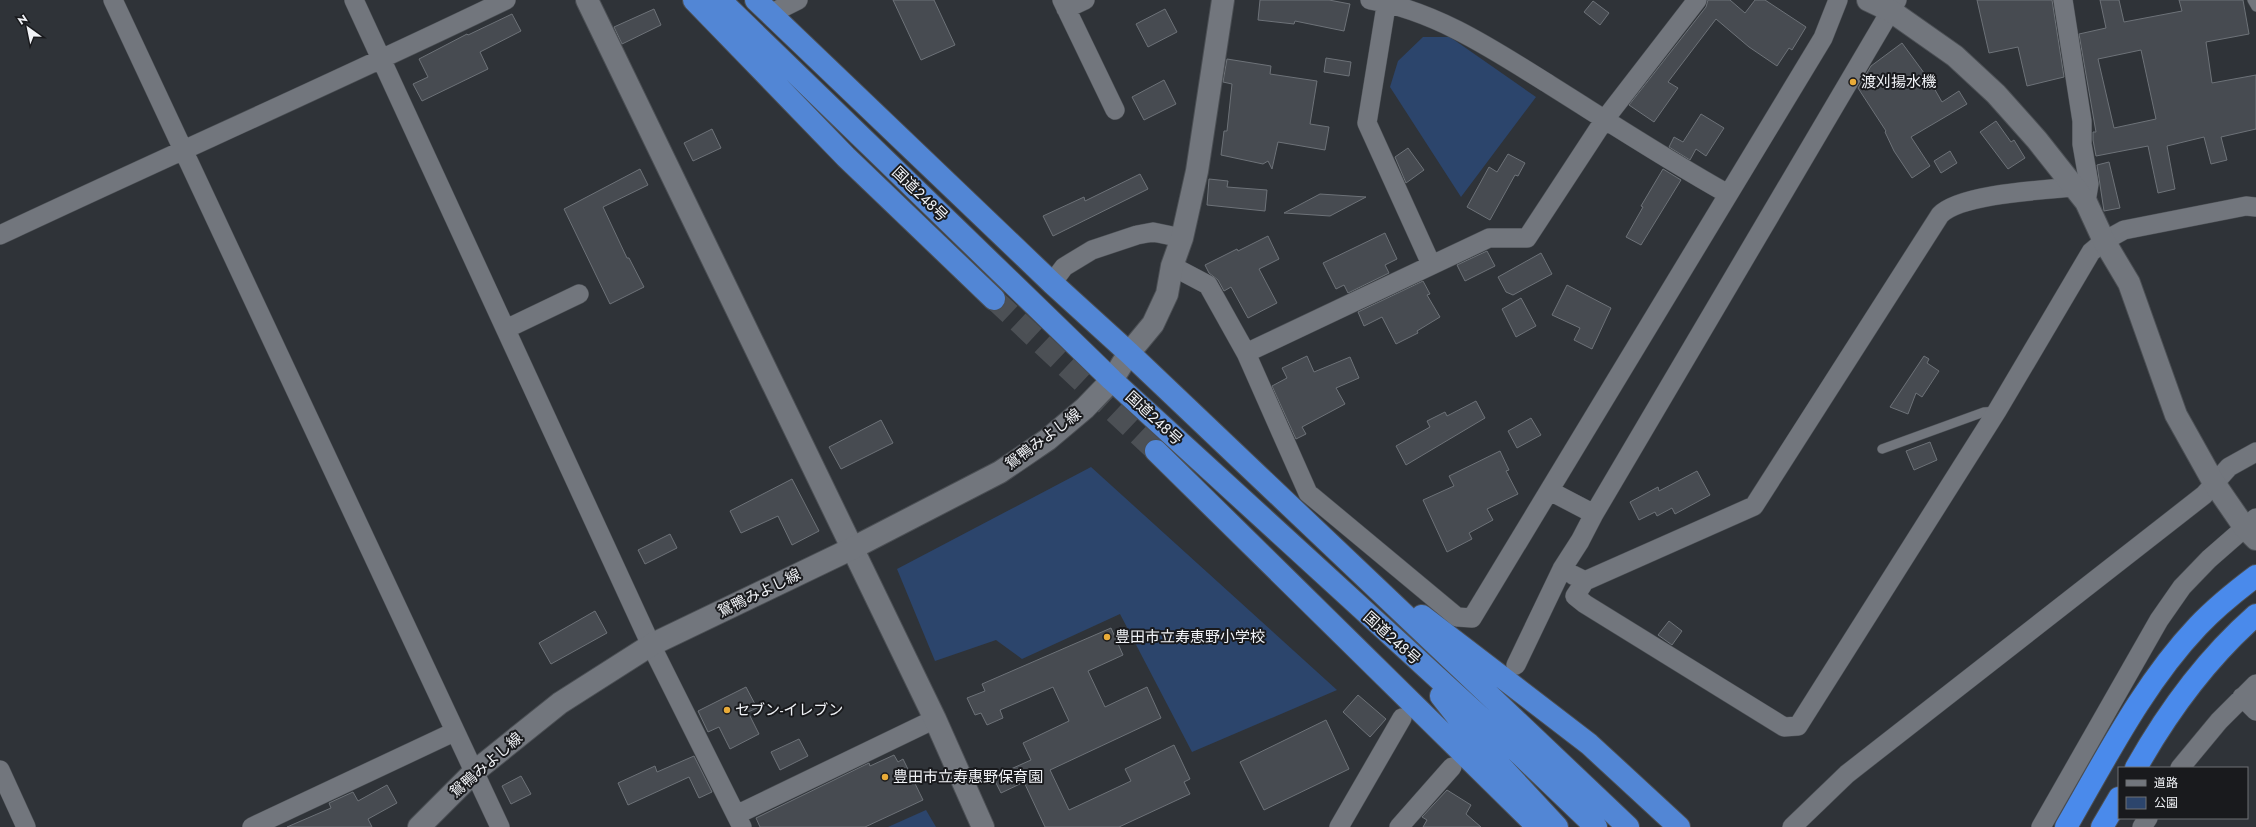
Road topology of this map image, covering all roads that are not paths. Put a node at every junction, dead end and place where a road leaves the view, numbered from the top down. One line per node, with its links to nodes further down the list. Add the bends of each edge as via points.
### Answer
1 (113, 0): 22 (street)
2 (354, 0): 19 (street)
3 (506, 0): 19 (street)
4 (587, 0): 48 (street)
5 (694, 0): 33 (highway, via 846,157)
6 (720, 0): 37 (highway, 国道248号)
7 (798, 0): 17 (street)
8 (1086, 0): 15 (street)
9 (1223, 0): 27 (street, 鴛鴨みよし線, via 1197,171)
10 (1697, 0): 21 (street)
11 (1838, 0): 23 (street, via 1823,38)
12 (2063, 0): 24 (street, via 2089,184)
13 (2252, 0): 18 (lane)
14 (1381, 1): 21 (street, via 1474,37); 29 (street, via 1367,123)
15 (1064, 5): 20 (street)
16 (1886, 5): 24 (street, via 1955,56 1996,94 2037,140); 46 (street)
17 (763, 7): 31 (highway, 国道248号)
18 (2256, 7)
19 (382, 60): 22 (street); 34 (street)
20 (1115, 110)
21 (1605, 120): 23 (street); 29 (street, via 1527,238 1489,238)
22 (183, 149): 26 (street); 62 (street)
23 (1728, 194): 43 (street)
24 (2080, 195): 28 (street); 51 (street, via 1984,198 1947,208 1940,215 1754,506)
25 (2256, 207): 28 (street, via 2246,206 2124,230)
26 (0, 235)
27 (1182, 238): 30 (street, 鴛鴨みよし線); 31 (street, via 1153,232 1092,250 1064,267)
28 (2104, 241): 38 (street, via 2091,252); 42 (street, via 2129,283 2176,415)
29 (1431, 264): 36 (street)
30 (1172, 266): 35 (street, 鴛鴨みよし線, via 1167,294 1153,324); 36 (street, via 1208,285)
31 (1052, 283): 35 (highway, 国道248号)
32 (579, 294): 34 (street)
33 (994, 299)
34 (506, 330): 53 (street)
35 (1129, 353): 37 (street, 鴛鴨みよし線); 45 (highway, 国道248号)
36 (1246, 353): 44 (street)
37 (1112, 380): 48 (street, 鴛鴨みよし線, via 1085,408 1047,440 1000,472); 58 (highway, 国道248号, via 1399,644)
38 (1997, 411): 39 (lane, via 1984,412); 51 (street, via 1798,726 1784,727 1585,604 1575,596)
39 (1882, 450)
40 (1156, 451): 60 (highway)
41 (2256, 452): 42 (street, via 2229,467)
42 (2214, 483): 47 (street); 83 (street, via 2204,494 1847,774)
43 (1550, 491): 44 (street, via 1472,618 1457,617); 46 (street)
44 (1308, 492): 45 (street)
45 (1289, 506): 55 (highway, 国道248号)
46 (1594, 514): 49 (street)
47 (2252, 528): 84 (street, via 2209,559 2182,587 2159,620)
48 (853, 548): 53 (street, 鴛鴨みよし線); 61 (street)
49 (1562, 569): 51 (street); 54 (street)
50 (2256, 576): 85 (highway, via 2227,598 2173,655 2143,696)
51 (1585, 581)
52 (2256, 615): 64 (highway, via 2226,643 2198,675 2171,710)
53 (651, 645): 67 (street, 鴛鴨みよし線, via 560,703); 69 (street)
54 (1516, 665)
55 (1479, 673): 81 (highway); 82 (highway, via 1589,744)
56 (2256, 684): 57 (street)
57 (2242, 697): 59 (street); 65 (street)
58 (1459, 708): 79 (highway, via 1470,734); 80 (highway, 国道248号)
59 (2256, 711)
60 (1410, 714): 76 (street); 78 (highway, via 1445,736)
61 (934, 719): 69 (street); 75 (street)
62 (454, 732): 67 (street); 70 (street)
63 (1452, 767): 77 (street)
64 (2137, 767)
65 (2181, 767)
66 (0, 770): 71 (street)
67 (474, 772): 73 (street, 鴛鴨みよし線); 74 (street)
68 (2118, 800): 86 (highway)
69 (739, 821)
70 (272, 823): 72 (street)
71 (26, 827)
72 (252, 827)
73 (419, 827)
74 (500, 827)
75 (983, 827)
76 (1339, 827)
77 (1399, 827)
78 (1538, 827)
79 (1557, 827)
80 (1596, 827)
81 (1628, 827)
82 (1679, 827)
83 (1792, 827)
84 (2041, 827)
85 (2066, 827)
86 (2102, 827)

